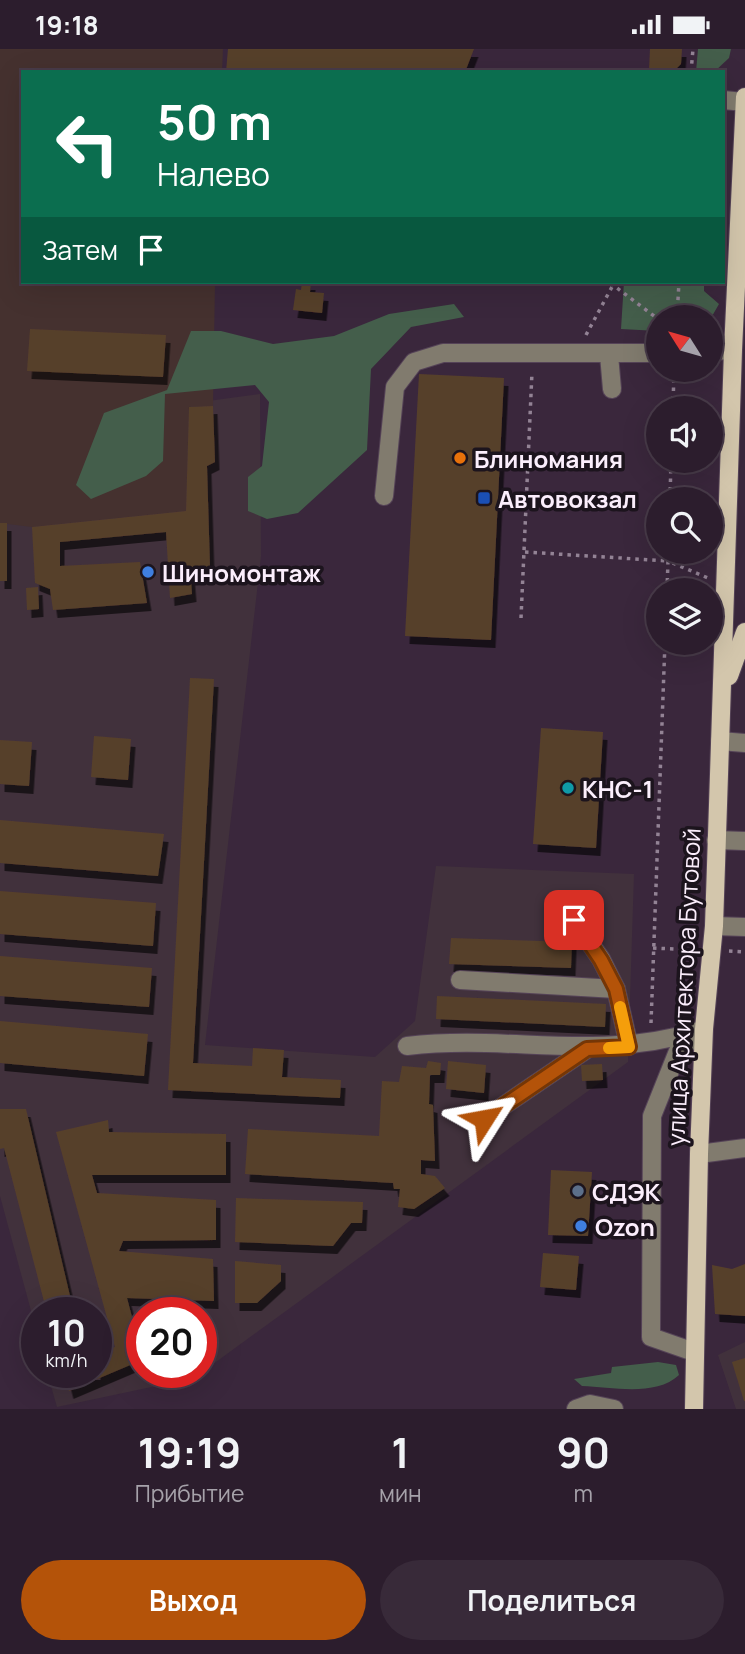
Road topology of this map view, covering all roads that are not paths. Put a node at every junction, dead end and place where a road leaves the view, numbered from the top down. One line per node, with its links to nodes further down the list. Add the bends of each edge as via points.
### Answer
1 (725, 100): 2 (lane)
2 (745, 100): 4 (main road, улица Архитектора Бутовой)
3 (723, 350): 4 (lane)
4 (733, 350): 10 (main road, улица Архитектора Бутовой)
5 (646, 353): 6 (lane)
6 (609, 355): 7 (lane); 8 (lane, via 443,353 414,362 395,387)
7 (612, 389)
8 (384, 496)
9 (745, 632): 10 (main road, улица Архитектора Бутовой)
10 (724, 693): 11 (main road, улица Архитектора Бутовой)
11 (720, 741): 12 (lane); 13 (main road, улица Архитектора Бутовой)
12 (745, 743)
13 (716, 840): 14 (lane); 16 (main road, улица Архитектора Бутовой)
14 (744, 841)
15 (574, 920): 19 (lane)
16 (714, 926): 17 (lane); 20 (main road, улица Архитектора Бутовой)
17 (745, 927)
18 (460, 980): 19 (lane)
19 (616, 989): 22 (lane)
20 (704, 1029): 22 (lane); 26 (main road, улица Архитектора Бутовой); 27 (lane, via 678,1051 652,1116 651,1337)
21 (407, 1046): 23 (lane, via 444,1041)
22 (629, 1047): 23 (lane)
23 (587, 1049): 24 (lane)
24 (484, 1119)
25 (745, 1148): 26 (lane)
26 (699, 1154): 27 (main road, улица Архитектора Бутовой)
27 (694, 1352): 30 (main road, улица Архитектора Бутовой)
28 (576, 1409): 29 (lane, via 590,1403)
29 (614, 1409)
30 (694, 1409)

